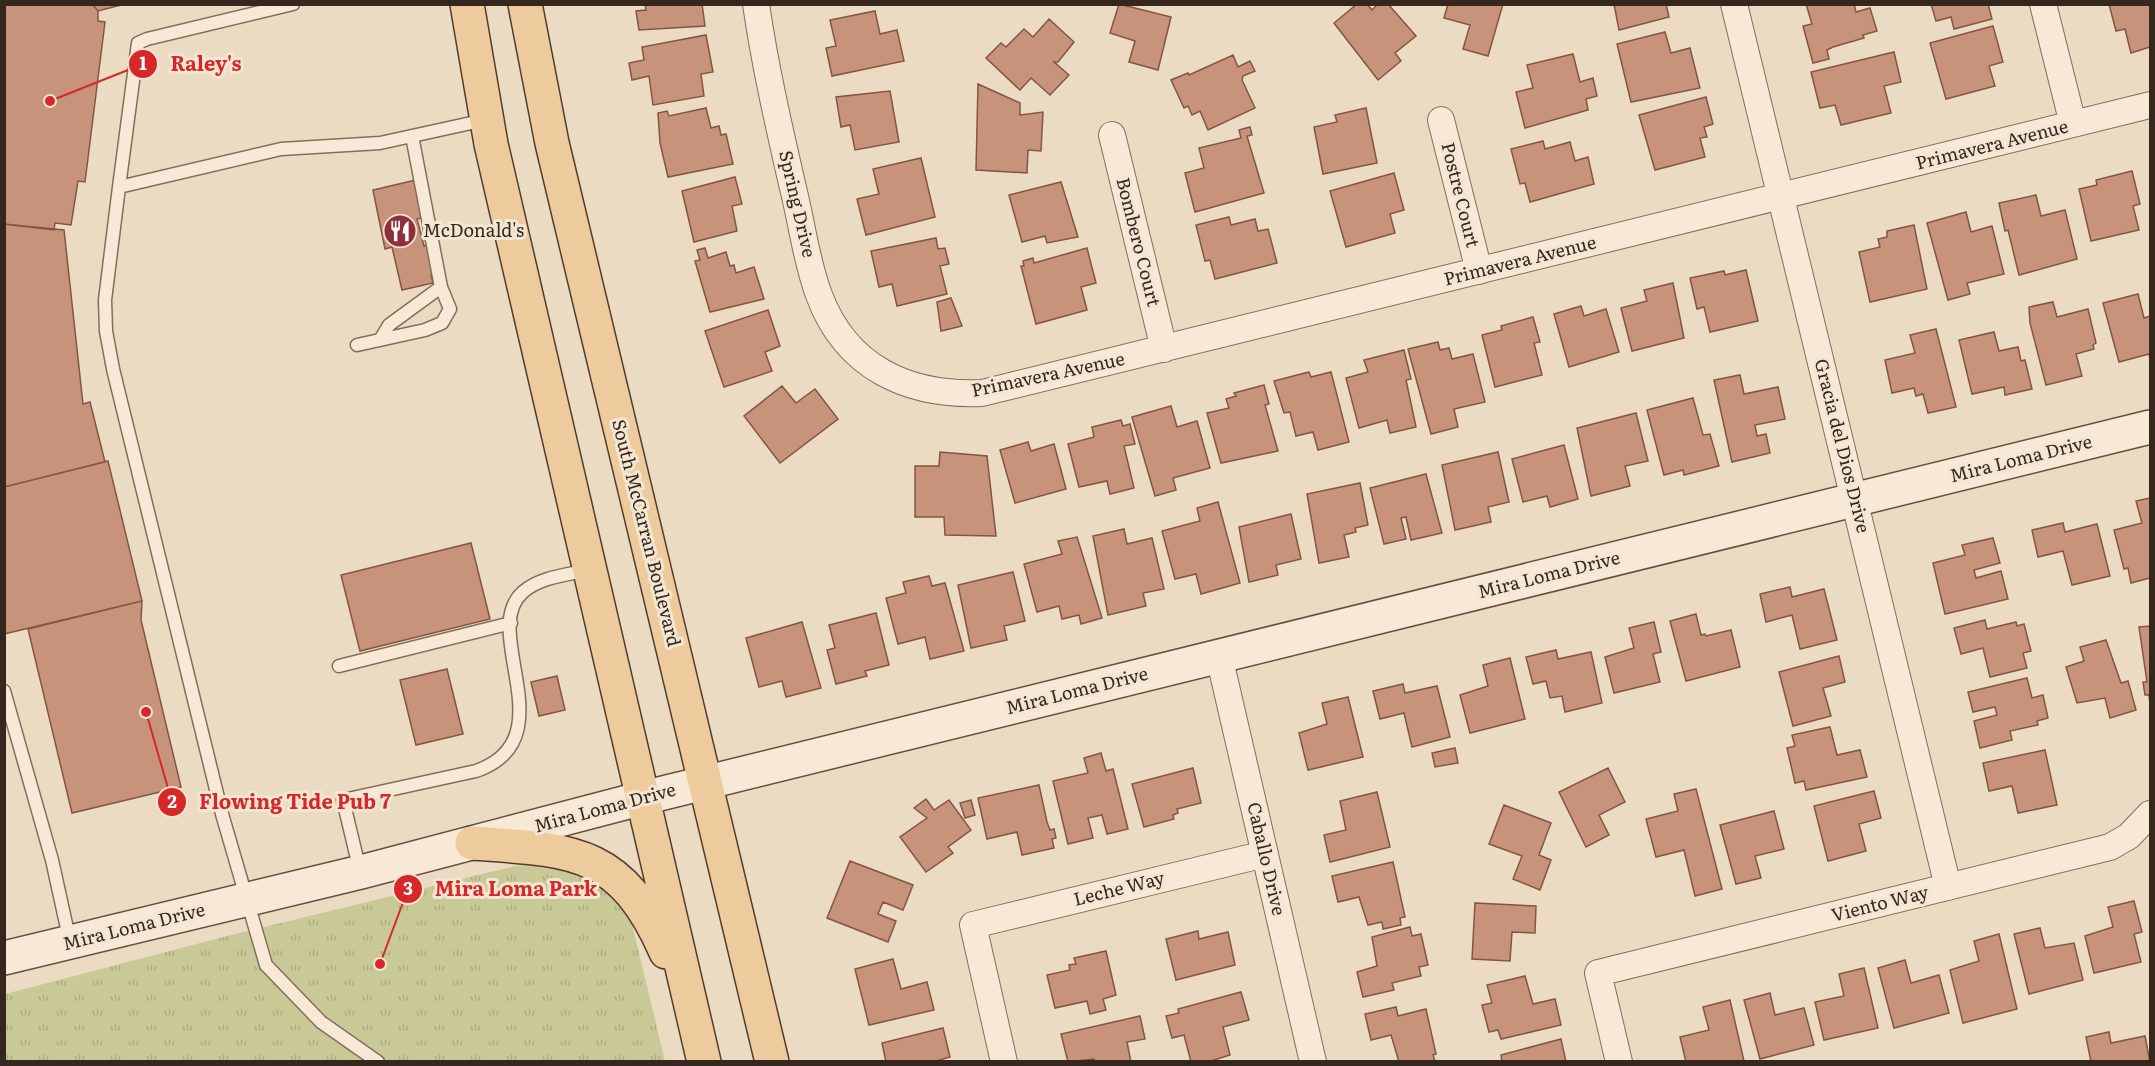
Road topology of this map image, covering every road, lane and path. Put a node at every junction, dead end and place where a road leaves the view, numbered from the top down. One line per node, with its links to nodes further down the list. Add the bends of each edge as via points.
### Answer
1 (293, 4): 13 (lane, via 138,43)
2 (467, 4): 8 (main road)
3 (525, 4): 28 (main road, South McCarran Boulevard, via 552,143)
4 (756, 4): 20 (street, Spring Drive, via 782,141 819,294 832,322 850,346)
5 (1734, 4): 14 (street, Gracia del Dios Drive)
6 (2043, 4): 10 (street)
7 (2151, 105): 10 (street, Primavera Avenue)
8 (487, 120): 12 (lane); 23 (main road)
9 (1441, 120): 15 (street, Postre Court)
10 (2073, 124): 14 (street, Primavera Avenue)
11 (1112, 135): 19 (street, Bombero Court)
12 (412, 136): 13 (lane, via 352,146 281,149); 16 (lane)
13 (119, 188): 35 (lane, via 105,300 111,359)
14 (1781, 196): 15 (street, Primavera Avenue); 22 (street, Gracia del Dios Drive)
15 (1479, 271): 19 (street, Primavera Avenue)
16 (441, 287): 17 (lane, via 389,325); 17 (lane, via 450,309 442,323)
17 (380, 339): 18 (lane)
18 (357, 345)
19 (1164, 348): 20 (street, Primavera Avenue, via 982,393 924,390)
20 (889, 376)
21 (2151, 427): 22 (street, Mira Loma Drive)
22 (1856, 500): 25 (street, Mira Loma Drive); 34 (street, Gracia del Dios Drive)
23 (590, 570): 24 (lane, via 535,584 516,600); 29 (main road)
24 (511, 623): 26 (lane); 33 (lane, via 519,719 516,738 507,754 495,765 476,771 343,800)
25 (1219, 656): 28 (street, Mira Loma Drive); 32 (street, Caballo Drive)
26 (339, 666)
27 (4, 691): 36 (lane)
28 (706, 782): 29 (street, Mira Loma Drive); 41 (main road, South McCarran Boulevard)
29 (642, 798): 31 (street, Mira Loma Drive); 38 (main road)
30 (2151, 814): 34 (street, Viento Way, via 2129,837 2110,847)
31 (472, 843): 33 (street, Mira Loma Drive); 38 (main road, via 566,852 597,864 616,878 638,900 655,928)
32 (1265, 854): 42 (street, Leche Way, via 973,925); 43 (street, Caballo Drive)
33 (361, 872): 35 (street, Mira Loma Drive)
34 (1948, 887): 44 (street, Viento Way, via 1598,974)
35 (246, 900): 36 (street, Mira Loma Drive); 39 (lane, via 266,965 321,1022)
36 (71, 943): 37 (street, Mira Loma Drive)
37 (4, 958)
38 (693, 1013): 40 (main road)
39 (378, 1062)
40 (704, 1062)
41 (772, 1062)
42 (1005, 1062)
43 (1313, 1062)
44 (1620, 1062)

